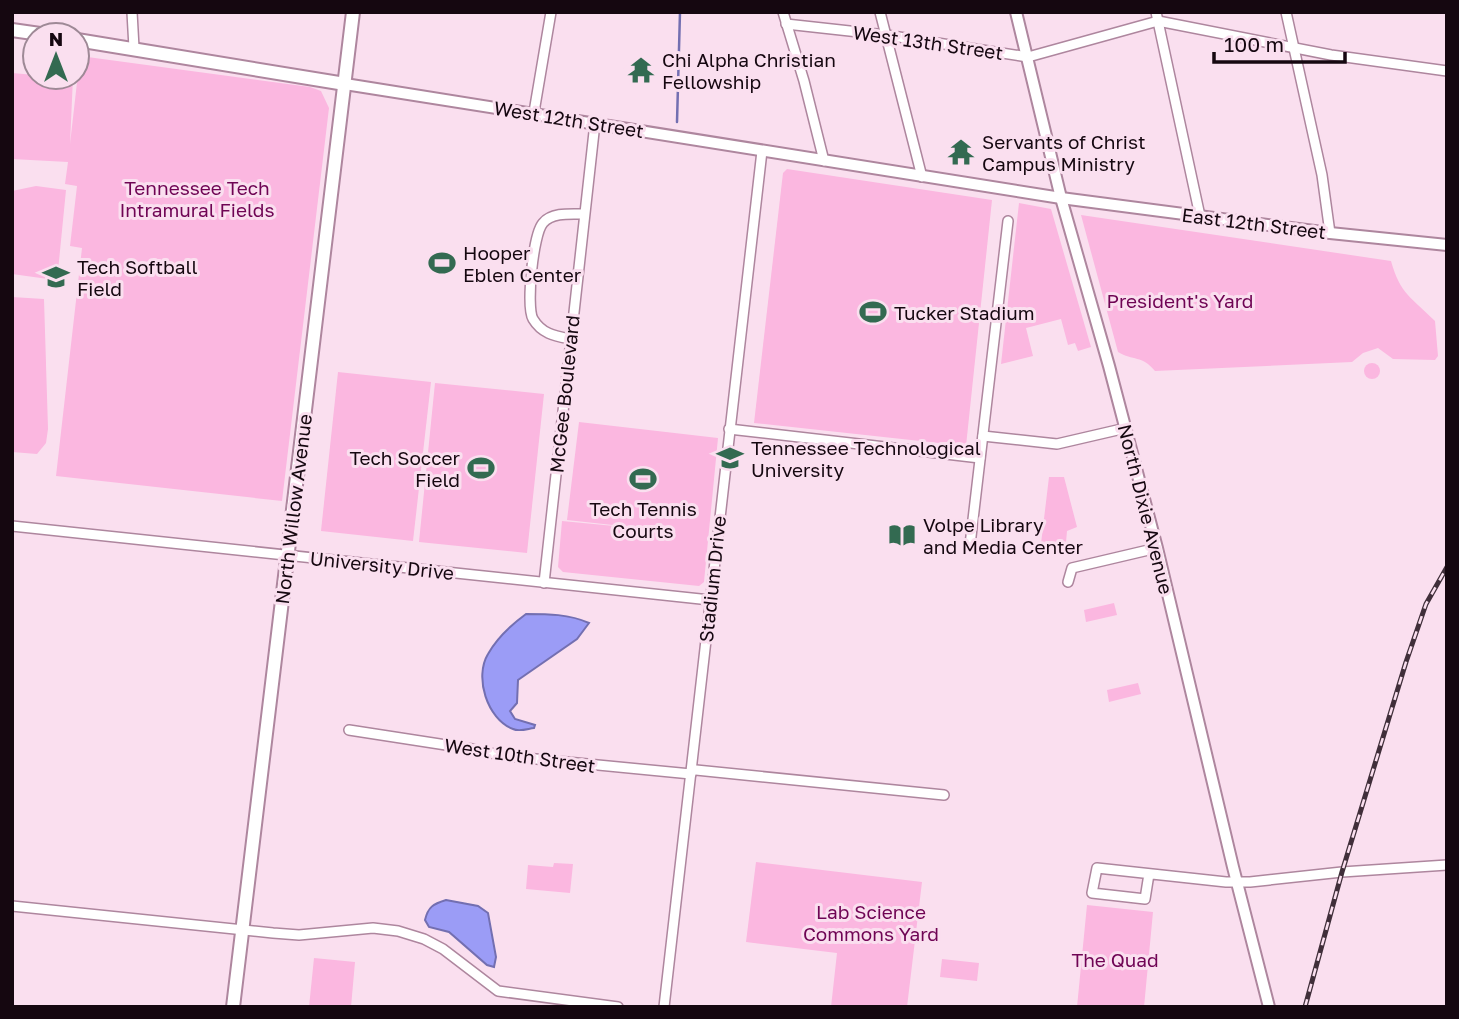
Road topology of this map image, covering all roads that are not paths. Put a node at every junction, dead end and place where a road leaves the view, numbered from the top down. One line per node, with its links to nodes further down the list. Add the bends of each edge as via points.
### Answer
1 (132, 12): 12 (street)
2 (353, 12): 16 (main road, North Willow Avenue)
3 (551, 12): 17 (street)
4 (783, 12): 9 (street)
5 (880, 12): 10 (street)
6 (1016, 12): 14 (street, North Dixie Avenue)
7 (1286, 12): 13 (street)
8 (1157, 17): 13 (street); 14 (street); 24 (street)
9 (786, 24): 10 (street, West 13th Street); 20 (street)
10 (886, 34): 14 (street, West 13th Street); 21 (street)
11 (91, 42): 12 (main road, West 12th Street)
12 (134, 48): 16 (main road, West 12th Street)
13 (1296, 48): 15 (street); 26 (street)
14 (1028, 57): 22 (street, North Dixie Avenue)
15 (1447, 71)
16 (345, 84): 17 (street, West 12th Street); 36 (main road, North Willow Avenue)
17 (534, 113): 18 (street, West 12th Street)
18 (594, 122): 19 (street, West 12th Street); 23 (street, McGee Boulevard)
19 (762, 151): 20 (street, West 12th Street); 30 (street, Stadium Drive)
20 (824, 161): 21 (street, West 12th Street)
21 (922, 177): 22 (street, West 12th Street)
22 (1061, 198): 24 (street, East 12th Street); 29 (street, North Dixie Avenue)
23 (584, 214): 28 (street, McGee Boulevard); 28 (street, via 555,216 543,223 537,236 532,318 542,330)
24 (1200, 216): 26 (street, East 12th Street)
25 (1008, 221): 31 (street)
26 (1330, 233): 27 (street, East 12th Street)
27 (1447, 245)
28 (570, 339): 38 (street, McGee Boulevard)
29 (1126, 428): 31 (street, via 1057,444); 35 (street, North Dixie Avenue)
30 (729, 429): 32 (street); 39 (street, Stadium Drive)
31 (983, 436): 32 (street)
32 (979, 458): 34 (street)
33 (12, 526): 36 (street, University Drive)
34 (970, 545)
35 (1157, 548): 37 (street, via 1072,568); 45 (street, North Dixie Avenue)
36 (287, 555): 38 (street, University Drive); 47 (main road, North Willow Avenue)
37 (1068, 582)
38 (544, 583): 39 (street, University Drive)
39 (710, 600): 41 (street, Stadium Drive)
40 (349, 730): 41 (street, West 10th Street, via 505,756)
41 (694, 772): 42 (street, West 10th Street); 50 (street, Stadium Drive)
42 (944, 795)
43 (1447, 864): 45 (street)
44 (1149, 874): 44 (street, via 1095,868 1092,893 1145,899); 45 (street)
45 (1237, 882): 51 (street, North Dixie Avenue)
46 (12, 905): 47 (street)
47 (241, 930): 48 (main road, North Willow Avenue); 49 (street, via 299,935 349,929 398,931 443,949 498,991)
48 (233, 1007)
49 (618, 1007)
50 (664, 1007)
51 (1269, 1007)

